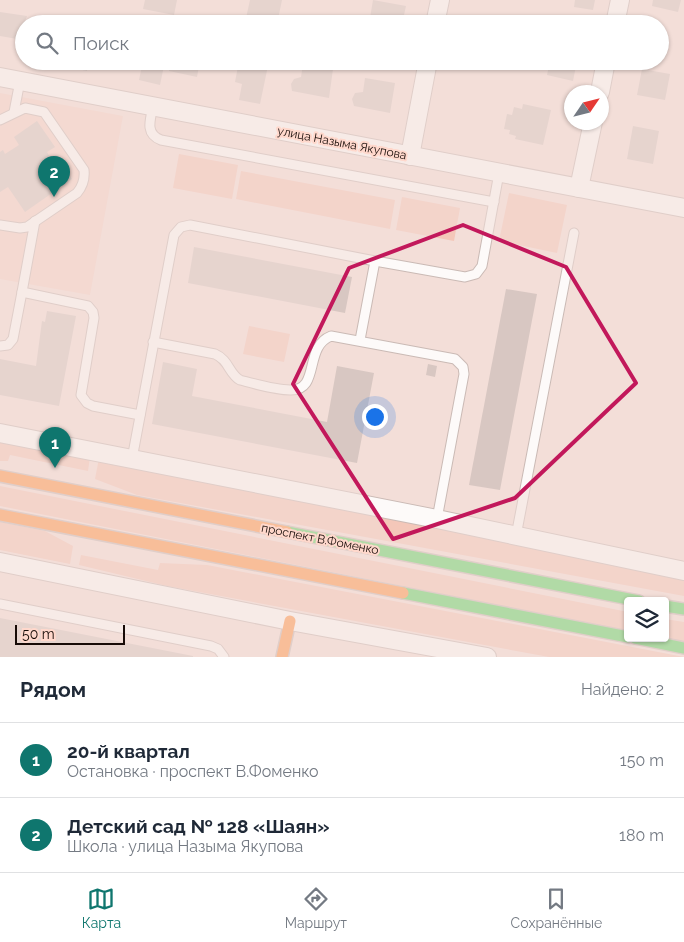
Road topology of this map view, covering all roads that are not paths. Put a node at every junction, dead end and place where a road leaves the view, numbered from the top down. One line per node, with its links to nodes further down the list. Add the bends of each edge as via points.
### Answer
1 (440, 0): 3 (street)
2 (620, 0): 4 (street)
3 (438, 15)
4 (617, 15)
5 (426, 70): 14 (street)
6 (604, 70): 9 (street)
7 (0, 78): 8 (street, улица Назыма Якупова)
8 (20, 81): 10 (street, улица Назыма Якупова); 11 (lane)
9 (601, 85)
10 (153, 107): 14 (street, улица Назыма Якупова); 17 (lane, via 149,128 152,135 161,140)
11 (14, 112): 12 (lane); 19 (lane, via 31,108 44,112 84,170 80,190)
12 (0, 120)
13 (591, 130): 16 (street)
14 (410, 156): 15 (street, улица Назыма Якупова)
15 (499, 173): 16 (street, улица Назыма Якупова); 17 (lane)
16 (579, 188): 18 (street, улица Назыма Якупова)
17 (494, 202): 22 (lane, via 482,266 471,276)
18 (684, 208)
19 (35, 221): 20 (lane, via 20,228); 23 (lane)
20 (0, 224)
21 (574, 233): 33 (lane)
22 (375, 261): 24 (lane); 25 (lane, via 185,226 174,235)
23 (22, 292): 26 (lane, via 13,339 8,345); 27 (lane, via 92,308 94,318 81,395 93,406)
24 (360, 340): 25 (lane, via 337,335 320,341 307,381 291,390 240,380 224,359 215,354); 32 (lane, via 451,357 463,367)
25 (153, 342): 27 (lane)
26 (0, 346)
27 (140, 415): 29 (lane)
28 (0, 433): 29 (street)
29 (132, 459): 32 (street)
30 (0, 476): 36 (main road, проспект В.Фоменко)
31 (0, 515): 41 (main road)
32 (437, 519): 33 (street)
33 (516, 536): 35 (street)
34 (0, 562): 40 (street)
35 (684, 571)
36 (624, 598)
37 (0, 604): 45 (lane, via 211,646)
38 (669, 607): 39 (main road)
39 (684, 609)
40 (290, 621): 46 (main road); 47 (street)
41 (624, 636)
42 (646, 642): 48 (street)
43 (653, 642): 44 (main road)
44 (684, 648)
45 (224, 657)
46 (282, 657)
47 (487, 657)
48 (672, 657)

